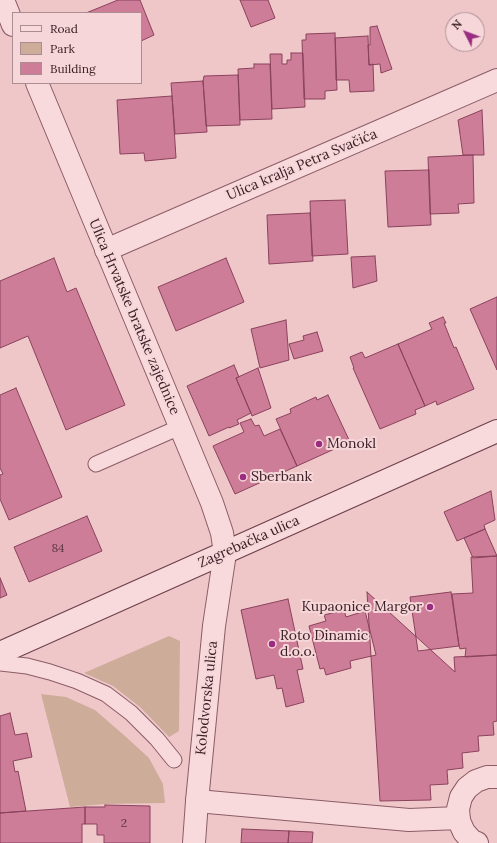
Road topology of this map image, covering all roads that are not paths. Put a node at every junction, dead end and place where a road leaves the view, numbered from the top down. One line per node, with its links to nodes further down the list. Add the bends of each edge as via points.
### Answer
1 (2, 0): 2 (street)
2 (12, 23)
3 (497, 80): 5 (street, Ulica kralja Petra Svačića)
4 (37, 84): 5 (street, Ulica Hrvatske bratske zajednice)
5 (106, 250): 6 (street, Ulica Hrvatske bratske zajednice)
6 (180, 427): 8 (lane); 9 (street, Ulica Hrvatske bratske zajednice, via 216,513)
7 (497, 431): 9 (street, Zagrebačka ulica)
8 (96, 464)
9 (225, 553): 10 (street, Zagrebačka ulica); 14 (street, Kolodvorska ulica)
10 (0, 653)
11 (0, 663): 12 (lane, via 50,672 106,694 157,739)
12 (174, 760)
13 (497, 777): 15 (street, via 476,781 467,788 458,809)
14 (196, 802): 15 (street, via 409,820); 16 (street, Kolodvorska ulica)
15 (459, 818): 17 (street, via 464,832)
16 (194, 843)
17 (477, 843)

